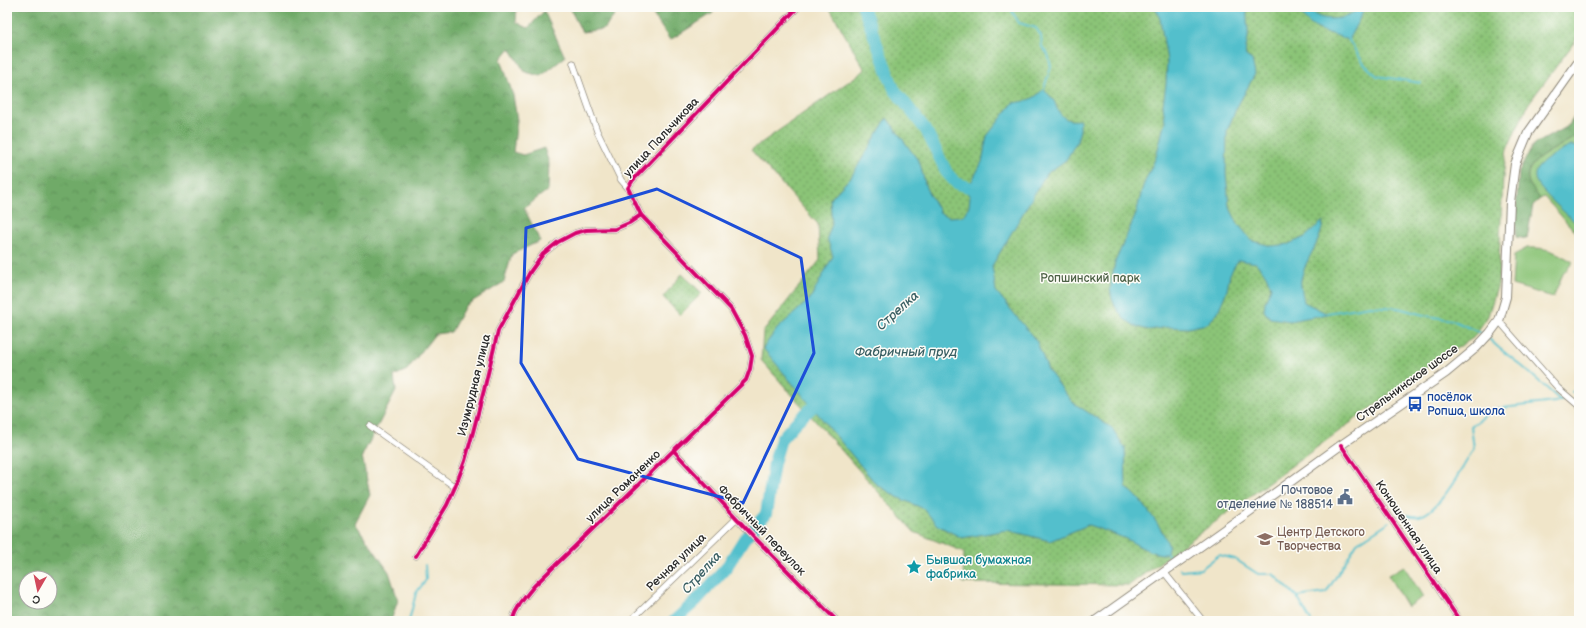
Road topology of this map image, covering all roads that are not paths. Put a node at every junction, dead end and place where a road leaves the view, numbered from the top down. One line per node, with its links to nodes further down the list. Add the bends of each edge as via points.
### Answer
1 (798, 7): 4 (street, улица Пальчикова)
2 (1579, 62): 6 (main road, Стрельнинское шоссе, via 1528,133 1515,164 1510,202 1506,297)
3 (573, 63): 4 (street, via 597,131 621,180)
4 (628, 188): 5 (street, улица Пальчикова)
5 (641, 215): 7 (street, улица Пальчикова, via 731,309 746,335 752,356); 12 (street, Изумрудная улица, via 615,229 574,233 543,254 530,272 498,331 473,432)
6 (1499, 321): 8 (street, via 1558,388); 10 (main road, Стрельнинское шоссе, via 1476,348 1446,373)
7 (750, 369): 11 (street, улица Романенко, via 741,386)
8 (1579, 406)
9 (370, 426): 12 (street)
10 (1341, 445): 15 (main road, Стрельнинское шоссе); 21 (street, Конюшенная улица)
11 (674, 451): 13 (street, Фабричный переулок); 16 (street, улица Романенко, via 534,586 514,613)
12 (455, 487): 14 (street, Изумрудная улица)
13 (737, 518): 17 (street, Речная улица); 18 (street, Фабричный переулок)
14 (416, 556)
15 (1164, 572): 19 (main road, Стрельнинское шоссе); 20 (street)
16 (512, 621)
17 (630, 621)
18 (836, 621)
19 (1096, 621)
20 (1203, 621)
21 (1460, 621)

